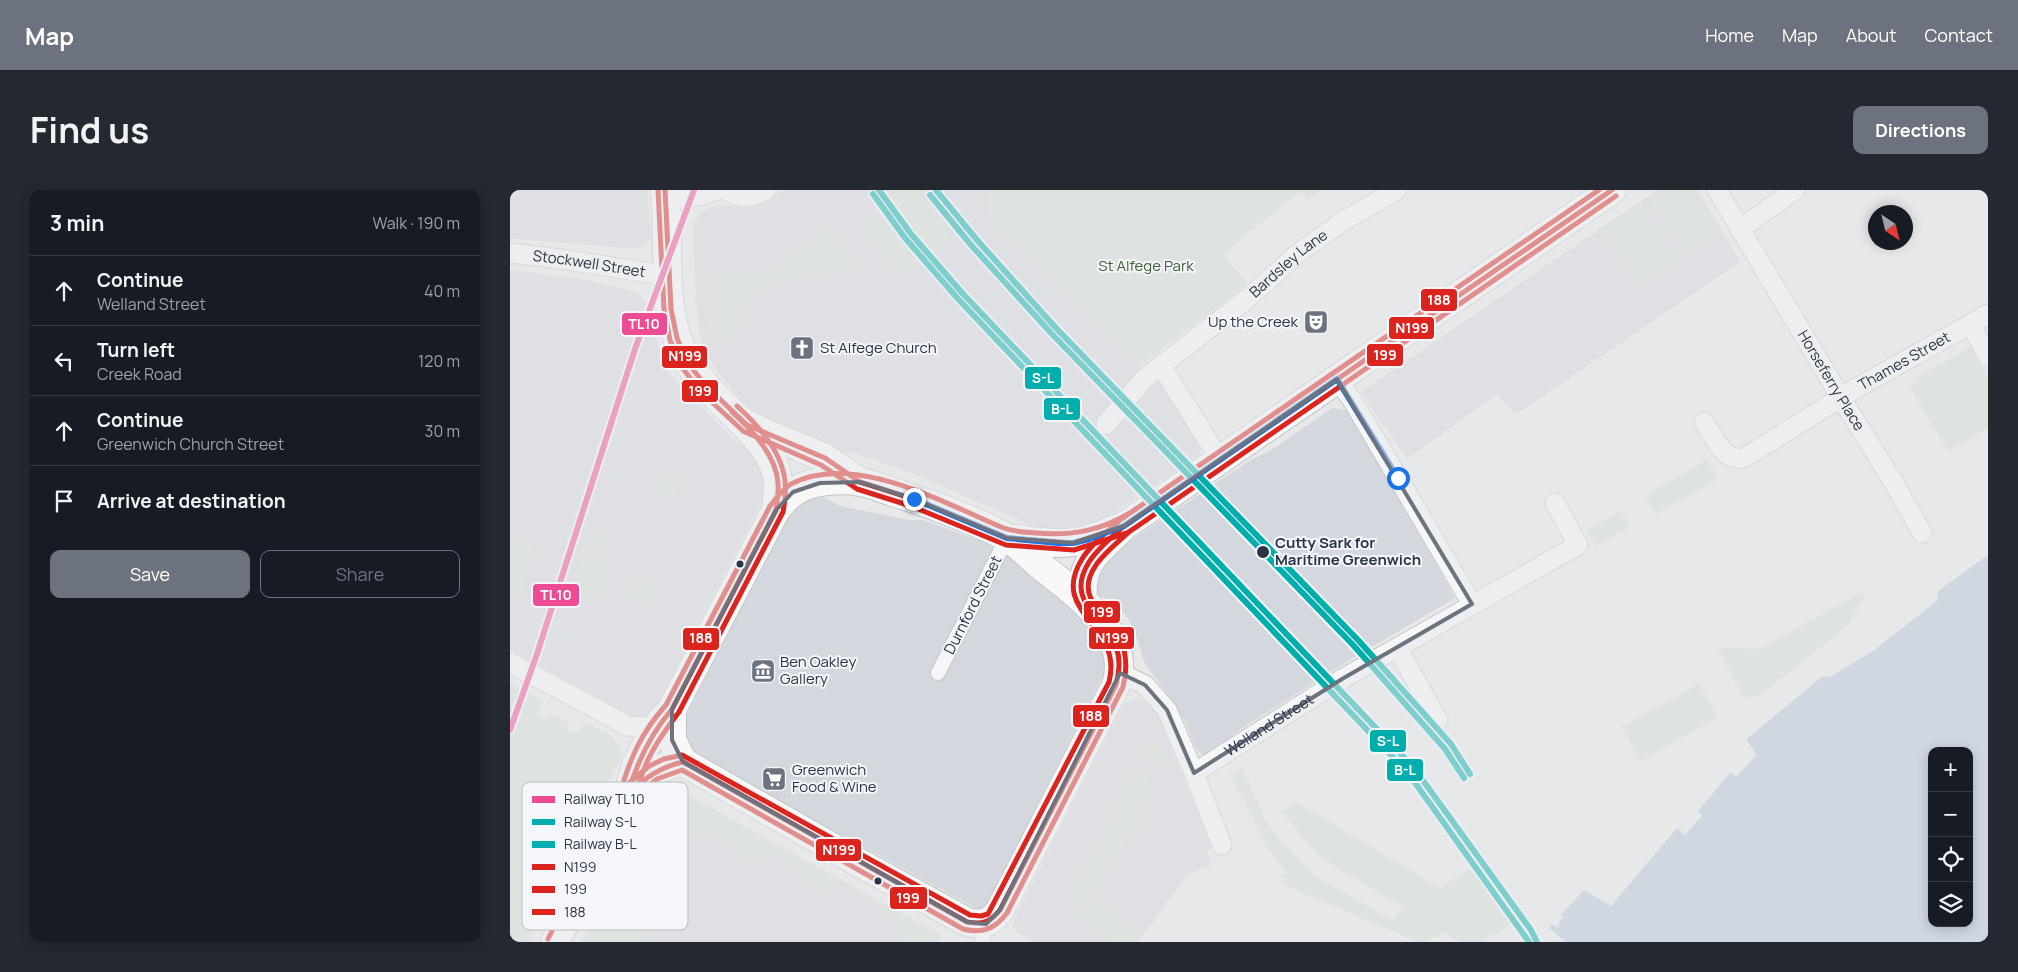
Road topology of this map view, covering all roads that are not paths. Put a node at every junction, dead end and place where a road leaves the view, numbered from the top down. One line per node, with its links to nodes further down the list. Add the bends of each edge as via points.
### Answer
1 (719, 190): 8 (street, via 702,195)
2 (726, 190): 3 (street, via 742,198)
3 (766, 190)
4 (1398, 190): 15 (street, Bardsley Lane, via 1345,220 1302,250 1247,299)
5 (1612, 190): 16 (main road)
6 (1717, 190): 9 (street, Horseferry Place)
7 (1795, 190): 9 (street)
8 (665, 195): 11 (main road)
9 (1740, 229): 17 (street, Horseferry Place)
10 (510, 253): 11 (street, Stockwell Street)
11 (669, 276): 20 (main road, via 677,338 687,362 706,386)
12 (1988, 314): 13 (street, Thames Street)
13 (1970, 324): 14 (street); 17 (street, Thames Street)
14 (1988, 356)
15 (1166, 361): 19 (street, Bardsley Lane, via 1144,379); 21 (street)
16 (1337, 379): 21 (main road); 29 (street)
17 (1841, 398): 18 (street, Thames Street, via 1744,458 1729,457); 26 (street, Horseferry Place)
18 (1704, 422)
19 (1106, 424)
20 (747, 425): 22 (main road, via 825,458); 24 (main road, via 774,468 778,483)
21 (1220, 460): 25 (main road)
22 (860, 482): 24 (main road, via 808,484 793,492); 27 (main road, via 914,499)
23 (1555, 503): 29 (street, Welland Street, via 1578,545)
24 (776, 510): 34 (main road)
25 (1124, 526): 27 (main road, via 1073,543); 28 (main road, via 1090,560 1084,572)
26 (1922, 533)
27 (1007, 538): 28 (main road); 33 (street, Durnford Street)
28 (1083, 599): 32 (main road, via 1115,642)
29 (1472, 604): 30 (street, Welland Street)
30 (1397, 648): 35 (street); 37 (street, Welland Street)
31 (510, 663): 34 (street, via 628,726)
32 (1120, 672): 37 (street, via 1145,685 1167,710); 42 (main road, via 1000,910)
33 (938, 673)
34 (663, 719): 36 (main road); 38 (main road, via 636,765)
35 (1438, 720)
36 (683, 762): 39 (main road, via 657,769); 42 (main road, via 976,925)
37 (1194, 773): 40 (street)
38 (631, 782)
39 (639, 782)
40 (1222, 845)
41 (561, 930): 43 (main road)
42 (984, 933)
43 (555, 942)

